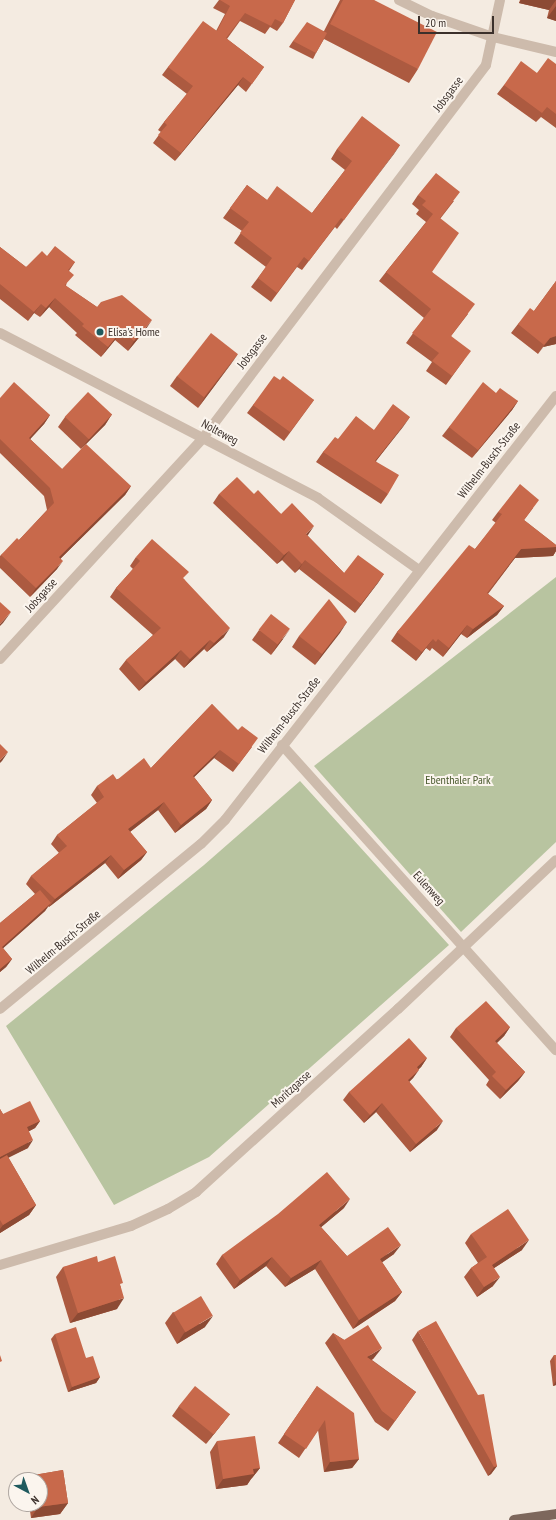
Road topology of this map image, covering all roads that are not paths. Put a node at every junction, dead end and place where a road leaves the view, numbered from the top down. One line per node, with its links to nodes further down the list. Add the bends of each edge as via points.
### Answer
1 (398, 0): 3 (street, via 432,16)
2 (500, 0): 3 (street, Jobsgasse)
3 (493, 37): 4 (street); 7 (street, Jobsgasse, via 486,65)
4 (556, 52)
5 (0, 333): 7 (street, Nolteweg)
6 (556, 396): 8 (street, Wilhelm-Busch-Straße)
7 (203, 438): 8 (street, Nolteweg, via 318,498); 9 (street, Jobsgasse)
8 (419, 570): 10 (street, Wilhelm-Busch-Straße)
9 (0, 659)
10 (282, 744): 12 (street, Eulenweg); 13 (street, Wilhelm-Busch-Straße, via 225,820 201,844)
11 (556, 860): 12 (street, Moritzgasse)
12 (465, 947): 14 (street, Eulenweg); 15 (street, Moritzgasse, via 196,1192 168,1209 131,1226)
13 (0, 1009)
14 (556, 1050)
15 (0, 1265)
16 (556, 1514): 17 (main road)
17 (514, 1520)

